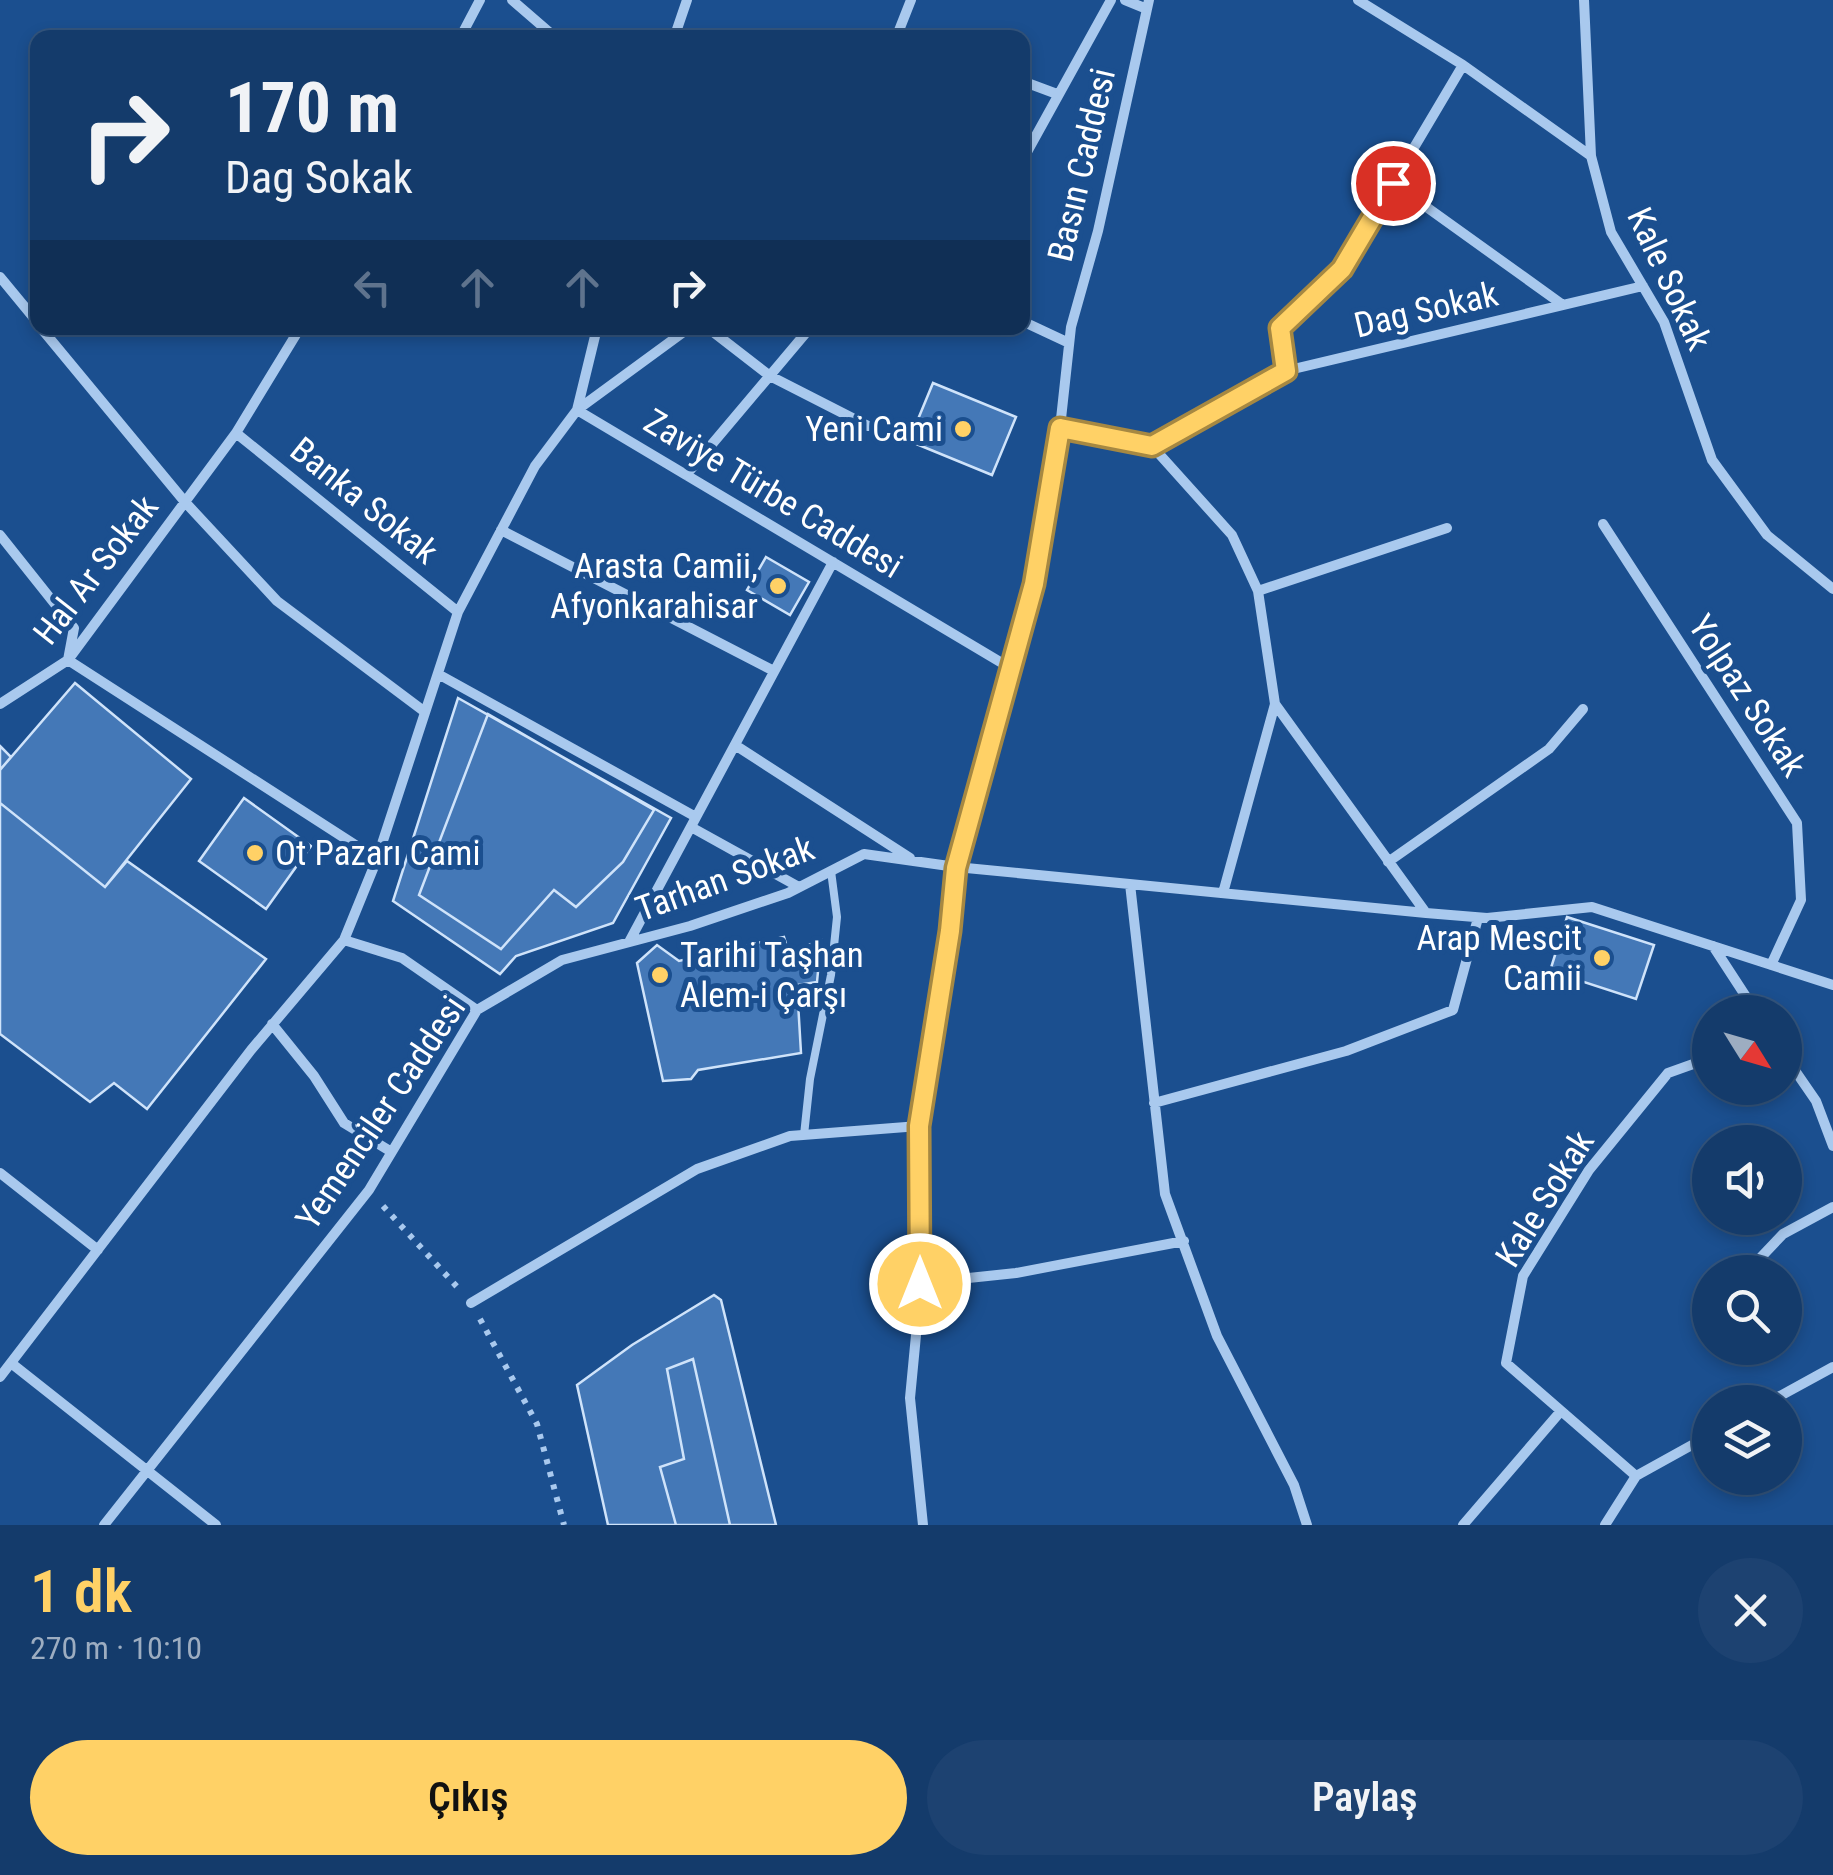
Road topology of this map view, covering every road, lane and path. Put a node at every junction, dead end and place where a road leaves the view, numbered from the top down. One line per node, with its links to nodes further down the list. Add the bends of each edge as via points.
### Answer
1 (480, 0): 10 (street)
2 (512, 0): 11 (street)
3 (687, 0): 12 (street)
4 (911, 0): 13 (street)
5 (1111, 0): 16 (street)
6 (1125, 0): 9 (street)
7 (1358, 0): 14 (street)
8 (1584, 0): 18 (street, Kale Sokak)
9 (1148, 4): 31 (street, Basın Caddesi)
10 (464, 30)
11 (547, 30)
12 (677, 30)
13 (899, 30)
14 (1463, 65): 18 (street); 19 (street)
15 (1030, 84): 16 (street)
16 (1057, 94): 17 (street)
17 (1030, 146)
18 (1590, 156): 21 (street, Kale Sokak, via 1612,232)
19 (1393, 183): 22 (street); 32 (street, via 1342,269 1280,328)
20 (0, 277): 23 (street)
21 (1643, 286): 22 (street, Dag Sokak); 46 (street, Kale Sokak, via 1676,351 1712,460 1766,536)
22 (1563, 305): 32 (street, Dag Sokak)
23 (30, 314)
24 (1030, 325): 31 (street)
25 (47, 335): 40 (street)
26 (296, 335): 37 (street, Hal Ar Sokak)
27 (595, 335): 34 (street)
28 (680, 335): 34 (street)
29 (717, 335): 33 (street)
30 (804, 335): 33 (street)
31 (1069, 342): 36 (street, Basın Caddesi)
32 (1286, 371): 38 (street, Dag Sokak)
33 (770, 376): 35 (street); 39 (street)
34 (577, 410): 39 (street, Zaviye Türbe Caddesi); 43 (street, via 535,466)
35 (868, 426)
36 (1060, 428): 38 (street); 50 (street, Basın Caddesi)
37 (236, 433): 40 (street, Hal Ar Sokak); 48 (street, Banka Sokak)
38 (1152, 446): 47 (street, via 1232,535)
39 (686, 475): 45 (street, Zaviye Türbe Caddesi)
40 (185, 502): 49 (street, Hal Ar Sokak); 56 (street, via 277,601)
41 (1603, 524): 72 (street, Yolpaz Sokak, via 1797,823 1801,900)
42 (1447, 528): 47 (street)
43 (501, 530): 48 (street); 51 (street)
44 (0, 535): 49 (street, via 74,628)
45 (833, 562): 50 (street, Zaviye Türbe Caddesi); 51 (street)
46 (1833, 589)
47 (1258, 591): 54 (street)
48 (458, 612): 52 (street)
49 (68, 660): 53 (street, Hal Ar Sokak); 59 (street)
50 (1012, 669): 62 (street, Basın Caddesi)
51 (774, 671): 57 (street)
52 (438, 674): 56 (street); 58 (street)
53 (0, 704)
54 (1275, 704): 61 (street); 66 (street)
55 (1583, 710): 61 (street, via 1549,749)
56 (425, 712): 59 (street)
57 (734, 745): 58 (street); 60 (street)
58 (693, 822): 65 (street); 70 (street)
59 (378, 859): 69 (street)
60 (915, 862): 62 (street, Tarhan Sokak); 63 (street, Tarhan Sokak, via 864,854)
61 (1388, 862): 67 (street)
62 (956, 868): 64 (street, Tarhan Sokak); 80 (street, Basın Caddesi)
63 (831, 871): 65 (street, Tarhan Sokak); 81 (lane, via 833,956)
64 (1130, 884): 66 (street, Tarhan Sokak); 79 (street)
65 (799, 887): 70 (street, Tarhan Sokak)
66 (1224, 893): 67 (street, Tarhan Sokak)
67 (1426, 912): 68 (street, Tarhan Sokak)
68 (1478, 918): 71 (street, Tarhan Sokak, via 1592,907); 79 (street, via 1452,1010 1346,1051)
69 (344, 940): 75 (street, via 402,958); 76 (street)
70 (629, 942): 75 (street, Yemenciler Caddesi, via 562,960)
71 (1713, 946): 72 (street, Tarhan Sokak); 74 (street)
72 (1771, 964): 73 (street, Tarhan Sokak)
73 (1833, 985)
74 (1745, 995)
75 (477, 1010): 83 (street, Yemenciler Caddesi)
76 (272, 1024): 83 (street, via 344,1123); 88 (street)
77 (1692, 1064): 96 (street, Kale Sokak, via 1668,1073 1589,1170 1523,1276 1506,1362)
78 (1802, 1081): 82 (street)
79 (1154, 1103): 87 (street, via 1164,1194)
80 (919, 1126): 81 (street); 90 (street, Basın Caddesi)
81 (804, 1135): 91 (street, via 697,1169)
82 (1833, 1146)
83 (390, 1151): 85 (street, Yemenciler Caddesi)
84 (0, 1173): 88 (street)
85 (369, 1190): 91 (path); 98 (street, Yemenciler Caddesi)
86 (1833, 1207): 89 (street, via 1783,1234)
87 (1184, 1242): 90 (street); 104 (street, via 1217,1336 1294,1485)
88 (98, 1250): 92 (street)
89 (1763, 1255)
90 (920, 1284): 103 (street, Basın Caddesi, via 910,1398)
91 (471, 1302): 102 (path, via 537,1424)
92 (11, 1363): 94 (street); 98 (street)
93 (1833, 1367): 95 (street)
94 (0, 1377)
95 (1800, 1385)
96 (1561, 1410): 99 (street, Kale Sokak); 105 (street)
97 (1692, 1445): 99 (street)
98 (149, 1470): 100 (street, Yemenciler Caddesi); 101 (street)
99 (1636, 1476): 106 (street)
100 (104, 1525)
101 (216, 1525)
102 (564, 1525)
103 (923, 1525)
104 (1306, 1525)
105 (1464, 1525)
106 (1605, 1525)

